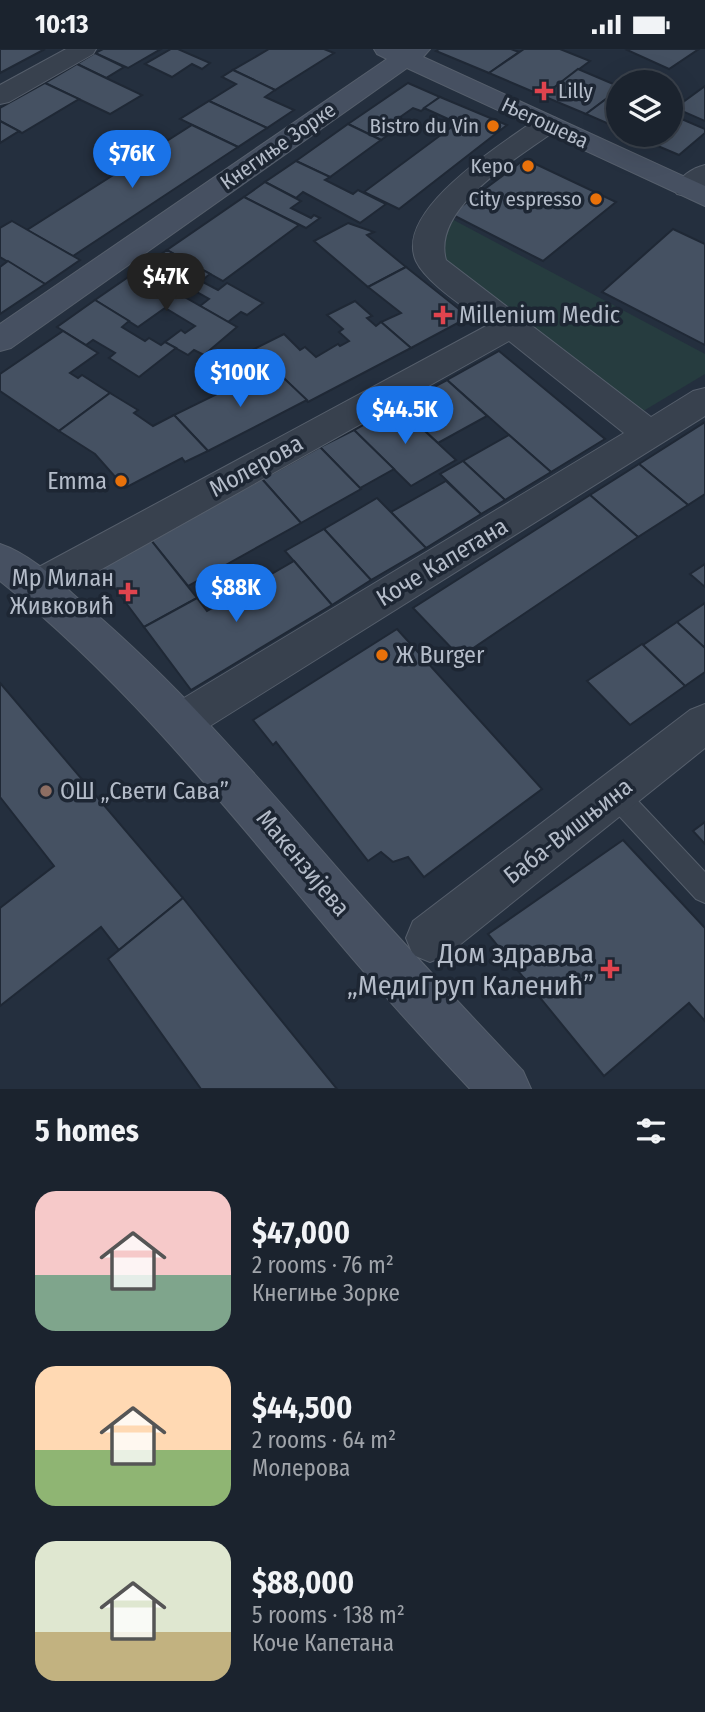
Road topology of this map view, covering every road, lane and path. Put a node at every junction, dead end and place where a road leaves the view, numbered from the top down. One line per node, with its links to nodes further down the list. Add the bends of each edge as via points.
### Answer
1 (84, 49): 3 (street)
2 (403, 52): 4 (street, Његошева); 7 (street, Кнегиње Зорке)
3 (0, 96)
4 (547, 124): 5 (street, Његошева); 6 (street, via 447,204 429,240 429,255 436,268)
5 (699, 186)
6 (511, 326): 9 (street); 11 (street, Молерова)
7 (0, 340)
8 (705, 400): 9 (street, Коче Капетана)
9 (650, 435): 12 (street, Коче Капетана)
10 (0, 559): 11 (street, Макензијева)
11 (38, 586): 12 (street, Макензијева)
12 (178, 723): 17 (street, Макензијева)
13 (705, 723): 14 (street, Баба-Вишњина)
14 (611, 798): 15 (lane); 16 (street, Баба-Вишњина)
15 (705, 890)
16 (430, 938)
17 (505, 1089)

